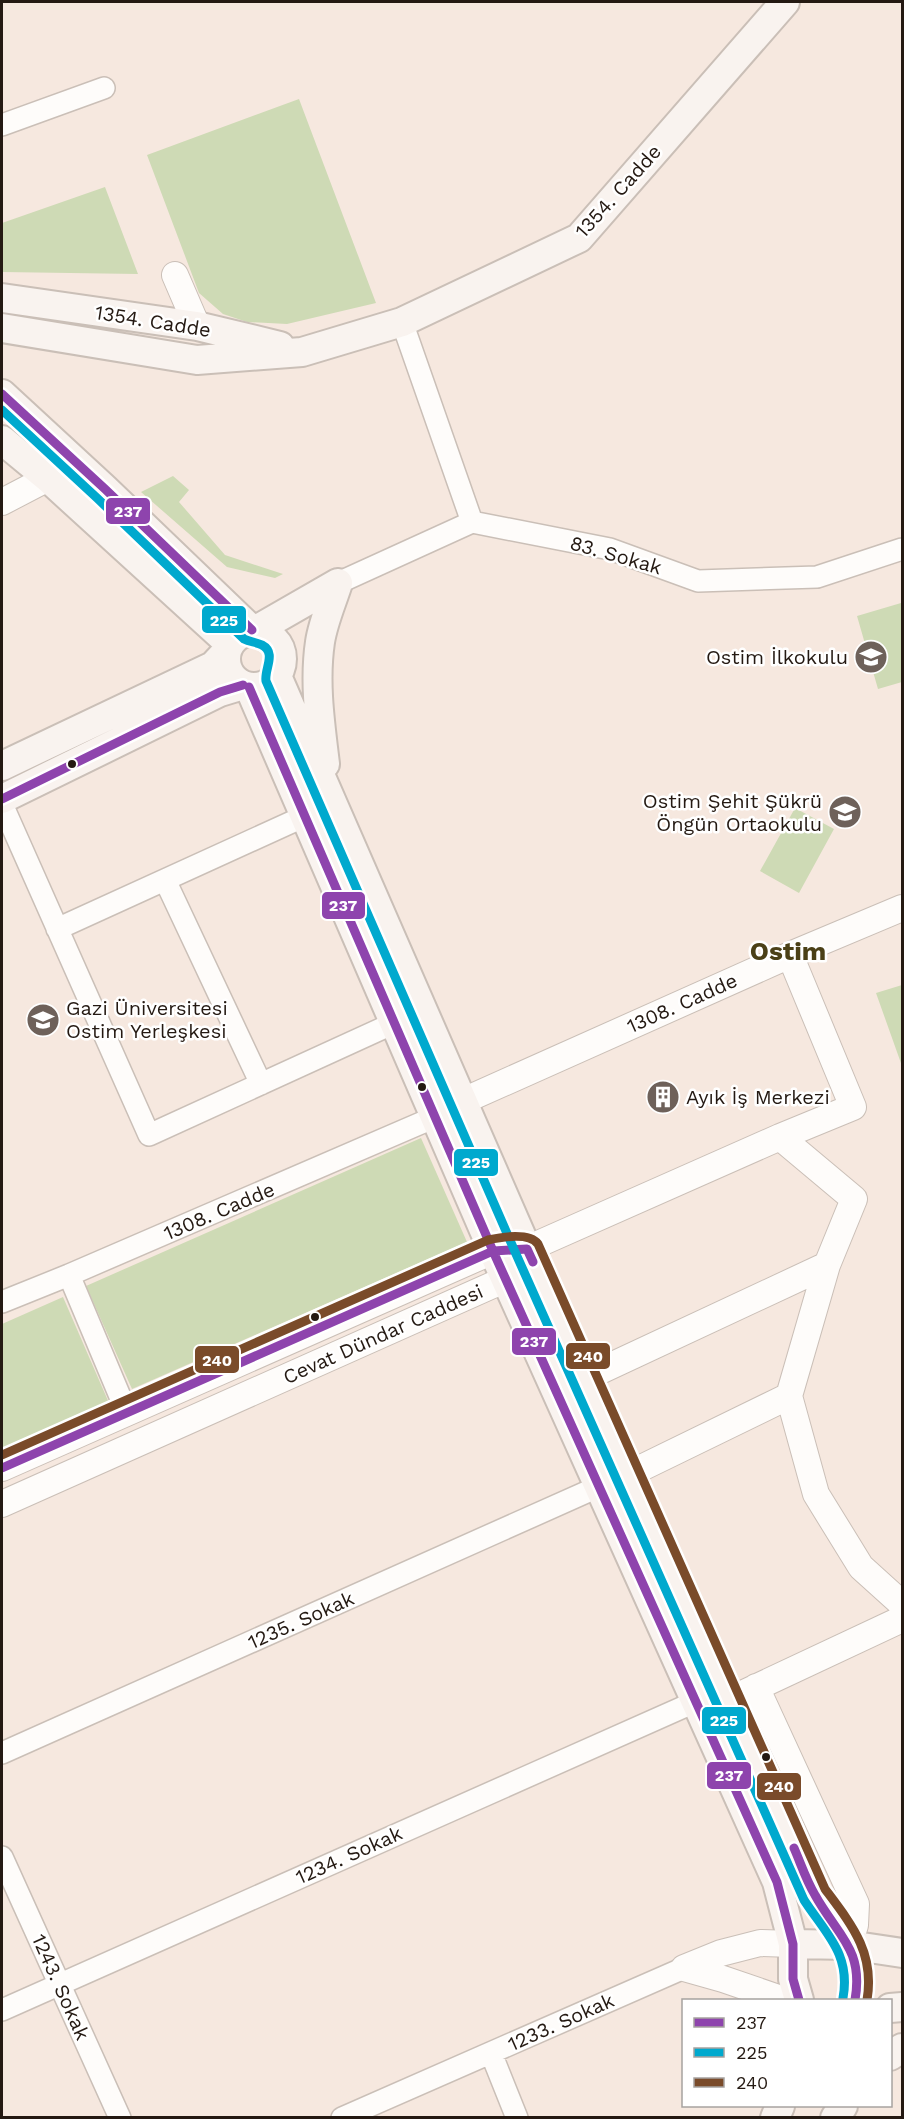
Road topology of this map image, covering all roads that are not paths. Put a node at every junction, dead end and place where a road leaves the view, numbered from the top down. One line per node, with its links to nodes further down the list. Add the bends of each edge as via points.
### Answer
1 (785, 2): 6 (main road, 1354. Cadde, via 579,238)
2 (104, 88): 3 (street)
3 (2, 124)
4 (2, 298): 5 (main road, 1354. Cadde)
5 (162, 321): 7 (main road, 1354. Cadde); 7 (street, via 175,275); 10 (main road)
6 (402, 322): 9 (main road, 1354. Cadde); 16 (street)
7 (197, 326): 9 (main road, 1354. Cadde); 11 (main road)
8 (2, 328): 10 (main road, 1354. Cadde)
9 (303, 351): 11 (main road, 1354. Cadde)
10 (161, 355): 11 (main road, 1354. Cadde)
11 (197, 360)
12 (2, 394): 19 (main road, via 105,489)
13 (2, 440): 14 (main road)
14 (48, 478): 15 (street); 19 (main road)
15 (2, 502)
16 (472, 522): 17 (street, 83. Sokak, via 610,549 698,581 817,577); 18 (street)
17 (903, 549)
18 (338, 583): 19 (main road); 20 (main road); 23 (main road, via 320,640 318,671)
19 (241, 639): 20 (main road, via 266,633 274,639 283,657); 21 (main road, via 225,659 230,675); 22 (main road, via 213,666)
20 (279, 671): 21 (main road, via 269,683); 23 (main road)
21 (246, 686): 24 (main road, via 220,692); 26 (main road)
22 (2, 766)
23 (329, 797): 33 (main road)
24 (2, 799)
25 (2, 804): 29 (street)
26 (305, 816): 27 (street); 31 (main road)
27 (165, 880): 29 (street); 32 (street)
28 (903, 908): 30 (street, 1308. Cadde)
29 (57, 929): 32 (street, via 149,1135)
30 (790, 955): 33 (street, 1308. Cadde); 35 (street, via 853,1107)
31 (394, 1023): 32 (street); 34 (main road)
32 (261, 1084)
33 (463, 1101): 36 (main road)
34 (435, 1117): 37 (main road); 39 (street, 1308. Cadde)
35 (780, 1137): 36 (street); 38 (street, via 854,1199)
36 (527, 1249): 37 (street, Cevat Dündar Caddesi); 40 (street, Cevat Dündar Caddesi); 42 (main road)
37 (493, 1251): 40 (main road); 44 (street, Cevat Dündar Caddesi)
38 (827, 1265): 42 (street); 43 (street)
39 (69, 1275): 41 (street, 1308. Cadde); 44 (street)
40 (506, 1279): 47 (main road); 48 (street, Cevat Dündar Caddesi)
41 (2, 1302)
42 (585, 1378): 46 (main road)
43 (789, 1396): 46 (street); 49 (street, via 816,1494 861,1567)
44 (127, 1413): 45 (street, Cevat Dündar Caddesi)
45 (2, 1468)
46 (628, 1474): 53 (main road)
47 (600, 1486): 52 (main road); 54 (street, 1235. Sokak)
48 (2, 1504)
49 (903, 1604)
50 (903, 1619): 51 (street)
51 (756, 1687): 53 (street); 57 (street, via 856,1904)
52 (697, 1701): 56 (main road, via 777,1882); 60 (street, 1234. Sokak)
53 (729, 1701): 57 (main road, via 815,1895)
54 (2, 1754)
55 (2, 1857): 60 (street, 1243. Sokak)
56 (793, 1944): 57 (main road); 59 (street, via 760,1943); 62 (main road, via 793,1979)
57 (849, 1945): 58 (main road); 63 (main road, via 860,1981)
58 (903, 1953)
59 (684, 1968): 61 (street); 65 (street, 1233. Sokak)
60 (59, 1984): 64 (street, 1234. Sokak); 66 (street, 1243. Sokak)
61 (779, 1999)
62 (798, 1999)
63 (856, 1999)
64 (2, 2010)
65 (491, 2053): 67 (street, 1233. Sokak); 68 (street)
66 (120, 2118)
67 (342, 2118)
68 (517, 2118)

